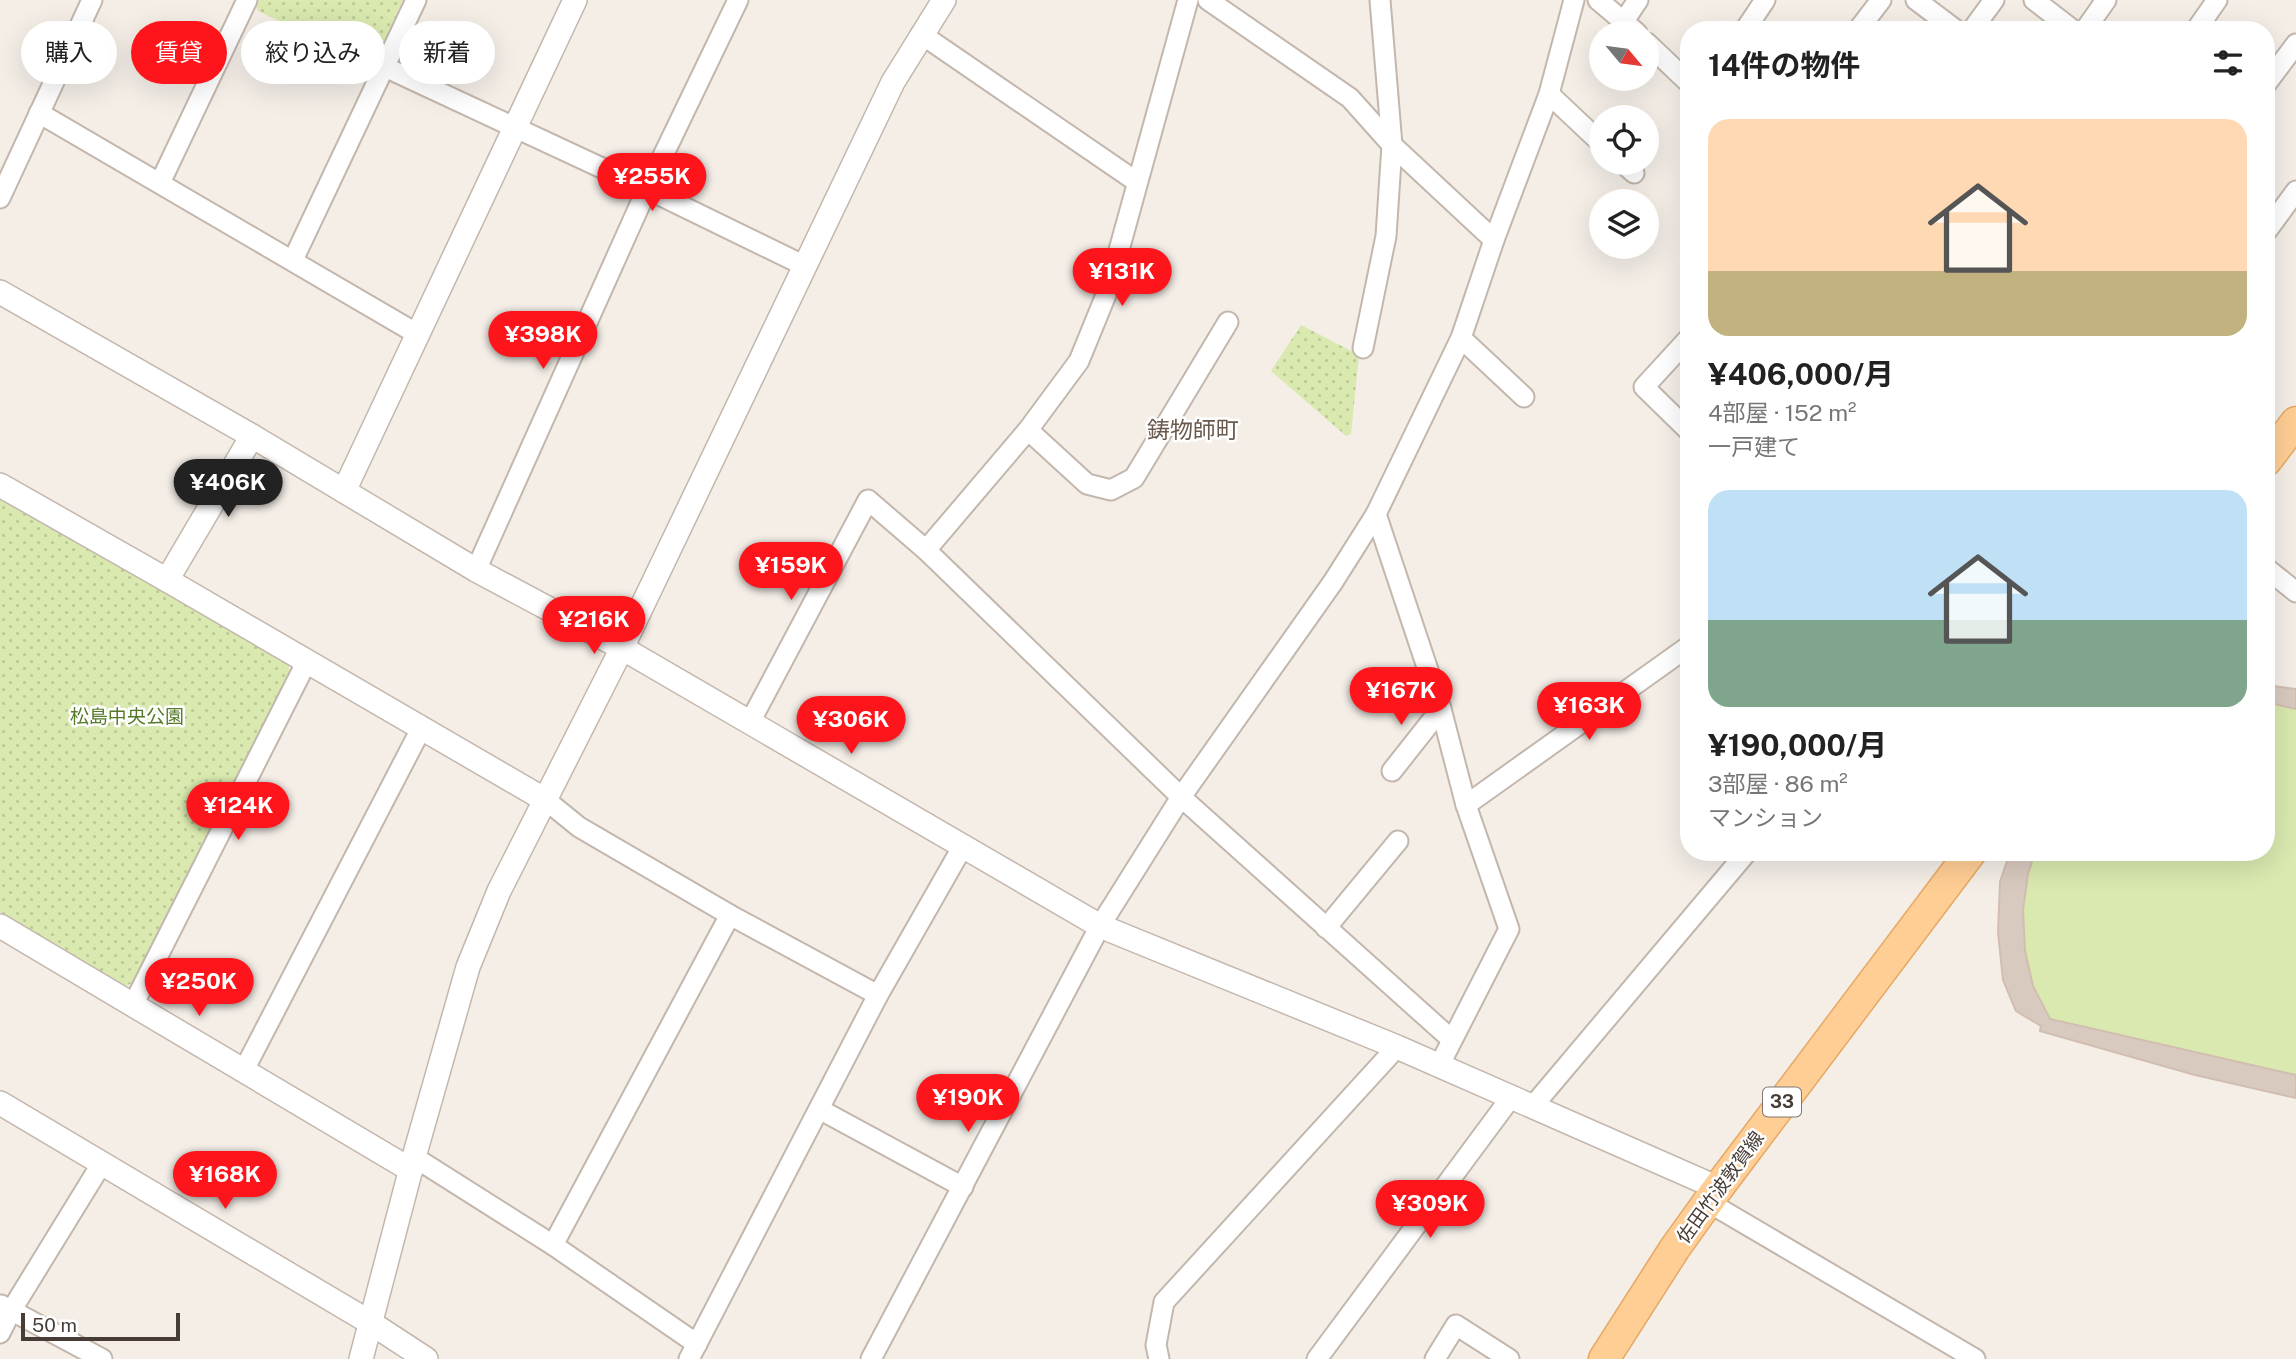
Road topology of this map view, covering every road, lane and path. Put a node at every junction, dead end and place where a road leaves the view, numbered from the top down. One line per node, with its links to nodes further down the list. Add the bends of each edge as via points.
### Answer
1 (92, 0): 37 (street)
2 (247, 0): 42 (street)
3 (416, 0): 32 (street)
4 (575, 0): 38 (street)
5 (738, 0): 43 (street)
6 (944, 0): 29 (street)
7 (1188, 0): 41 (street)
8 (1208, 0): 40 (street, via 1350,98)
9 (1380, 0): 40 (street)
10 (1574, 0): 36 (street)
11 (1598, 0): 20 (street)
12 (1638, 0): 21 (street)
13 (1765, 0): 22 (street)
14 (1881, 0): 23 (street)
15 (1916, 0): 24 (street)
16 (1994, 0): 25 (street)
17 (2034, 0): 26 (street)
18 (2106, 0): 27 (street)
19 (2217, 0): 28 (street)
20 (1623, 21)
21 (1632, 21)
22 (1751, 21)
23 (1865, 21)
24 (1944, 21)
25 (1979, 21)
26 (2061, 21)
27 (2091, 21)
28 (2202, 21)
29 (921, 34): 41 (street); 49 (street, via 893,82)
30 (2296, 44): 33 (street)
31 (1659, 54): 34 (street)
32 (385, 66): 38 (street)
33 (2275, 72)
34 (1680, 74)
35 (376, 84): 48 (street)
36 (1549, 94): 39 (street); 47 (street)
37 (39, 113): 42 (street); 45 (street)
38 (514, 128): 43 (street); 52 (street)
39 (1589, 132)
40 (1392, 145): 47 (street); 54 (street, via 1386,236)
41 (1137, 182): 59 (street, via 1108,290 1079,362)
42 (160, 183): 48 (street)
43 (647, 189): 49 (street); 66 (street)
44 (2296, 191): 46 (street)
45 (0, 198)
46 (2275, 220)
47 (1494, 240): 53 (street)
48 (293, 260): 52 (street)
49 (805, 266): 70 (street)
50 (0, 292): 60 (street)
51 (1228, 322): 59 (street, via 1134,478 1111,490 1087,484)
52 (419, 335): 63 (street)
53 (1461, 338): 56 (street); 64 (street)
54 (1363, 348)
55 (1680, 348): 57 (street, via 1644,387)
56 (1524, 397)
57 (1680, 422)
58 (2296, 422): 61 (main road)
59 (1028, 430): 65 (street)
60 (252, 436): 63 (street); 68 (street)
61 (2275, 449)
62 (0, 485): 68 (street)
63 (344, 491): 66 (street)
64 (1376, 514): 73 (street); 77 (street)
65 (926, 550): 74 (street, via 868,500); 77 (street)
66 (476, 570): 70 (street)
67 (2275, 575): 69 (street)
68 (167, 580): 72 (street)
69 (2296, 592)
70 (622, 648): 74 (street); 78 (street)
71 (1680, 652): 79 (street)
72 (307, 661): 75 (street); 89 (street)
73 (1441, 709): 76 (street); 79 (street)
74 (750, 722): 81 (street)
75 (422, 727): 78 (street); 93 (street)
76 (1392, 771)
77 (1181, 797): 86 (street); 87 (street)
78 (547, 801): 84 (street, via 579,827); 99 (street, via 499,891 468,967)
79 (1466, 805): 90 (street, via 1509,929)
80 (1398, 841): 87 (street)
81 (963, 846): 86 (street); 88 (street)
82 (1739, 861): 96 (street)
83 (1963, 861): 101 (main road, 佐田竹波敦賀線 / 33)
84 (730, 915): 88 (street); 102 (street)
85 (0, 926): 89 (street)
86 (1100, 926): 91 (street); 100 (street)
87 (1326, 928): 90 (street)
88 (878, 995): 97 (street)
89 (133, 1005): 93 (street)
90 (1451, 1039): 92 (street)
91 (1397, 1047): 92 (street); 111 (street, via 1164,1302 1156,1345)
92 (1439, 1066): 94 (street)
93 (244, 1069): 99 (street)
94 (1511, 1096): 96 (street); 112 (street)
95 (0, 1103): 98 (street)
96 (1533, 1105): 101 (street)
97 (819, 1109): 100 (street); 106 (street)
98 (102, 1163): 103 (street); 104 (street)
99 (412, 1163): 102 (street); 104 (street)
100 (963, 1186): 110 (street)
101 (1713, 1195): 115 (main road, 佐田竹波敦賀線 / 33); 116 (street)
102 (553, 1245): 106 (street)
103 (6, 1308): 105 (street); 107 (street)
104 (371, 1323): 108 (street); 109 (street)
105 (0, 1333)
106 (693, 1352)
107 (102, 1359)
108 (361, 1359)
109 (426, 1359)
110 (872, 1359)
111 (1159, 1359)
112 (1317, 1359)
113 (1435, 1359): 114 (street, via 1457,1325)
114 (1509, 1359)
115 (1604, 1359)
116 (1975, 1359)

